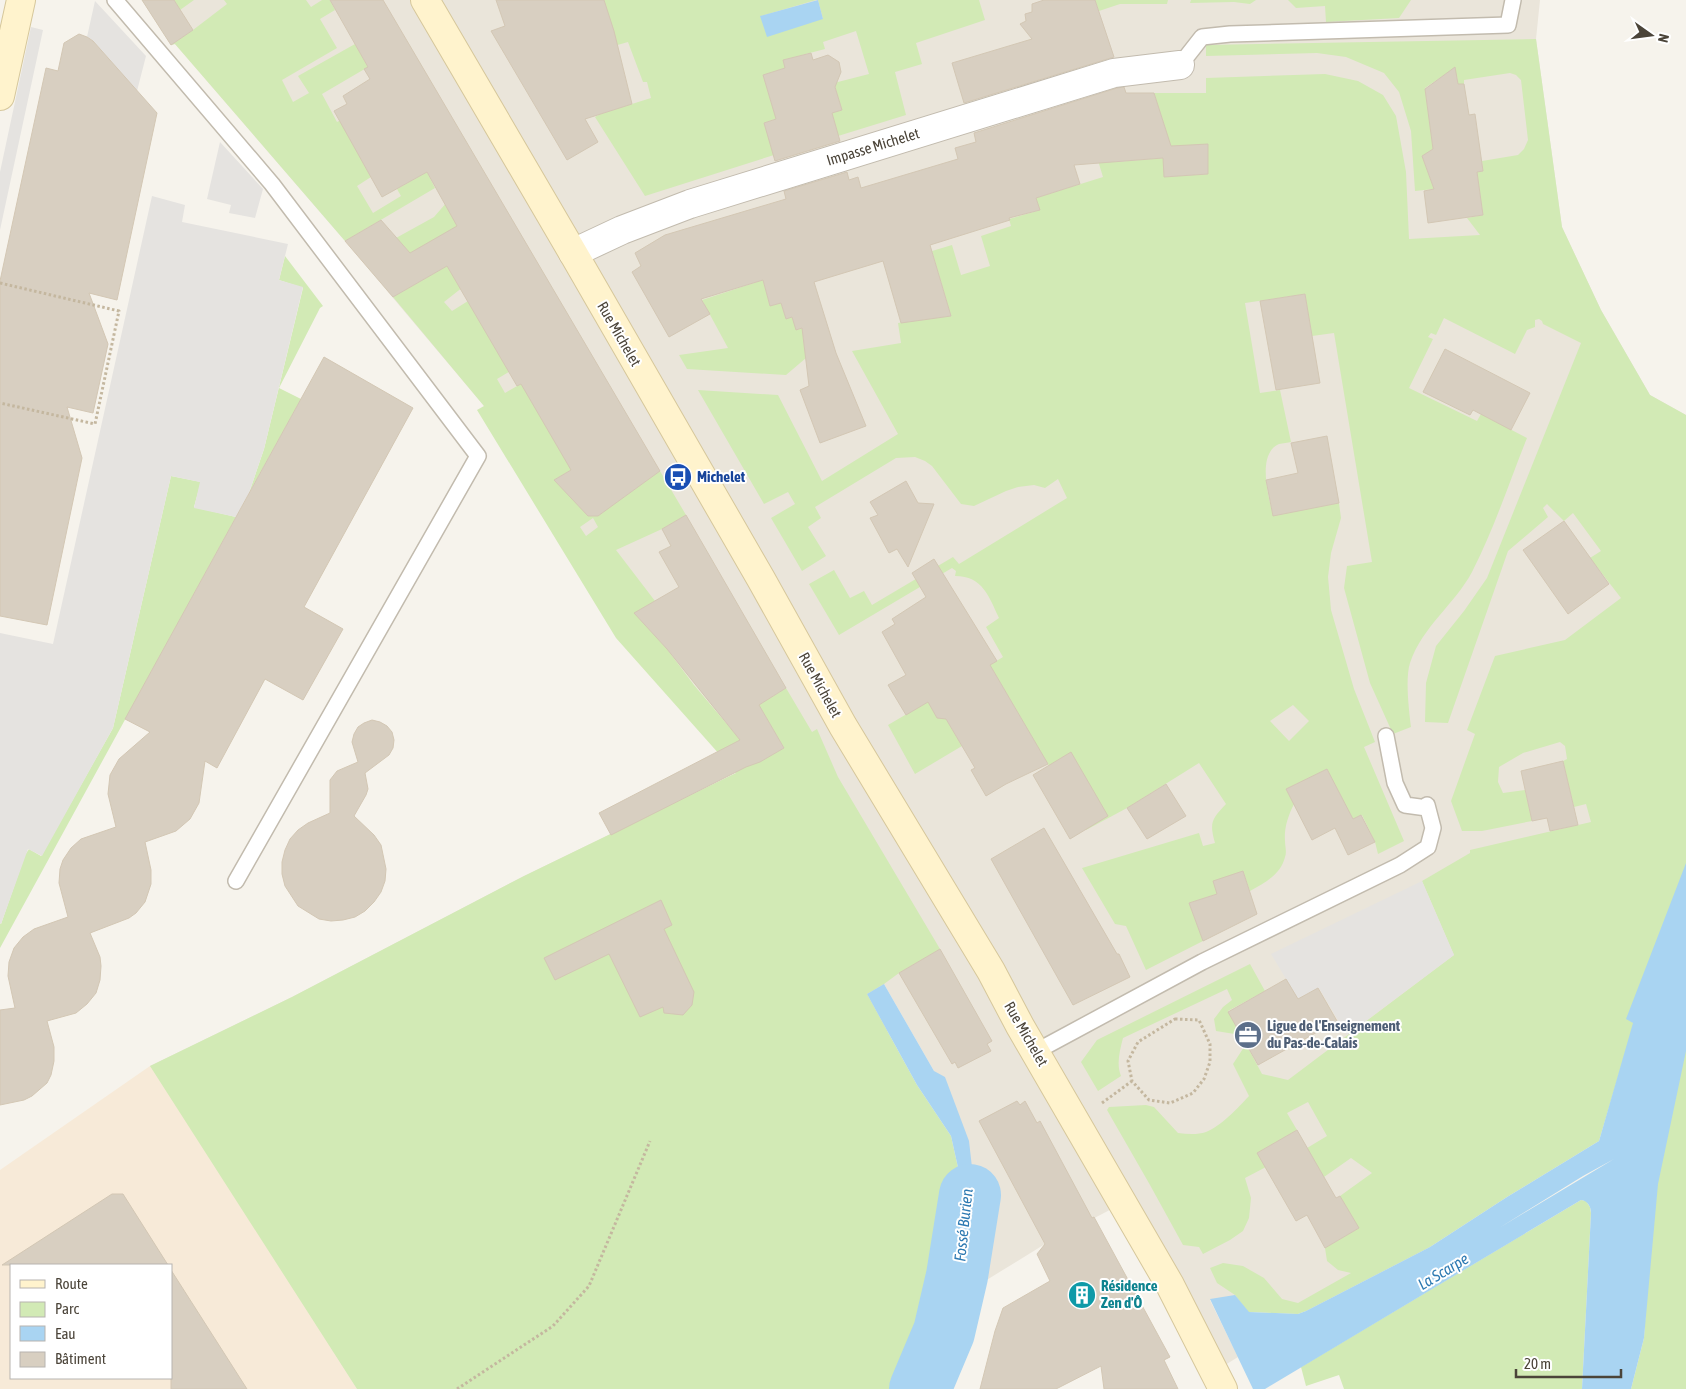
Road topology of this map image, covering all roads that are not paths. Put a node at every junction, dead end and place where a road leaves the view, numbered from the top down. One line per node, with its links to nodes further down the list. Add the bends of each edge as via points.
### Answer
1 (21, 0): 6 (main road)
2 (115, 0): 9 (lane, via 272,184 478,456)
3 (425, 0): 7 (main road, Rue Michelet)
4 (1513, 0): 5 (lane, via 1508,25 1202,37)
5 (1180, 64): 7 (street, Impasse Michelet, via 1114,73 709,198 622,230)
6 (0, 96)
7 (573, 253): 10 (main road, Rue Michelet, via 843,726 991,971)
8 (1386, 736): 10 (lane, via 1395,783 1405,805 1427,806 1433,828 1428,847 1202,962)
9 (236, 881)
10 (1035, 1052): 11 (main road, Rue Michelet, via 1170,1285)
11 (1218, 1380)

